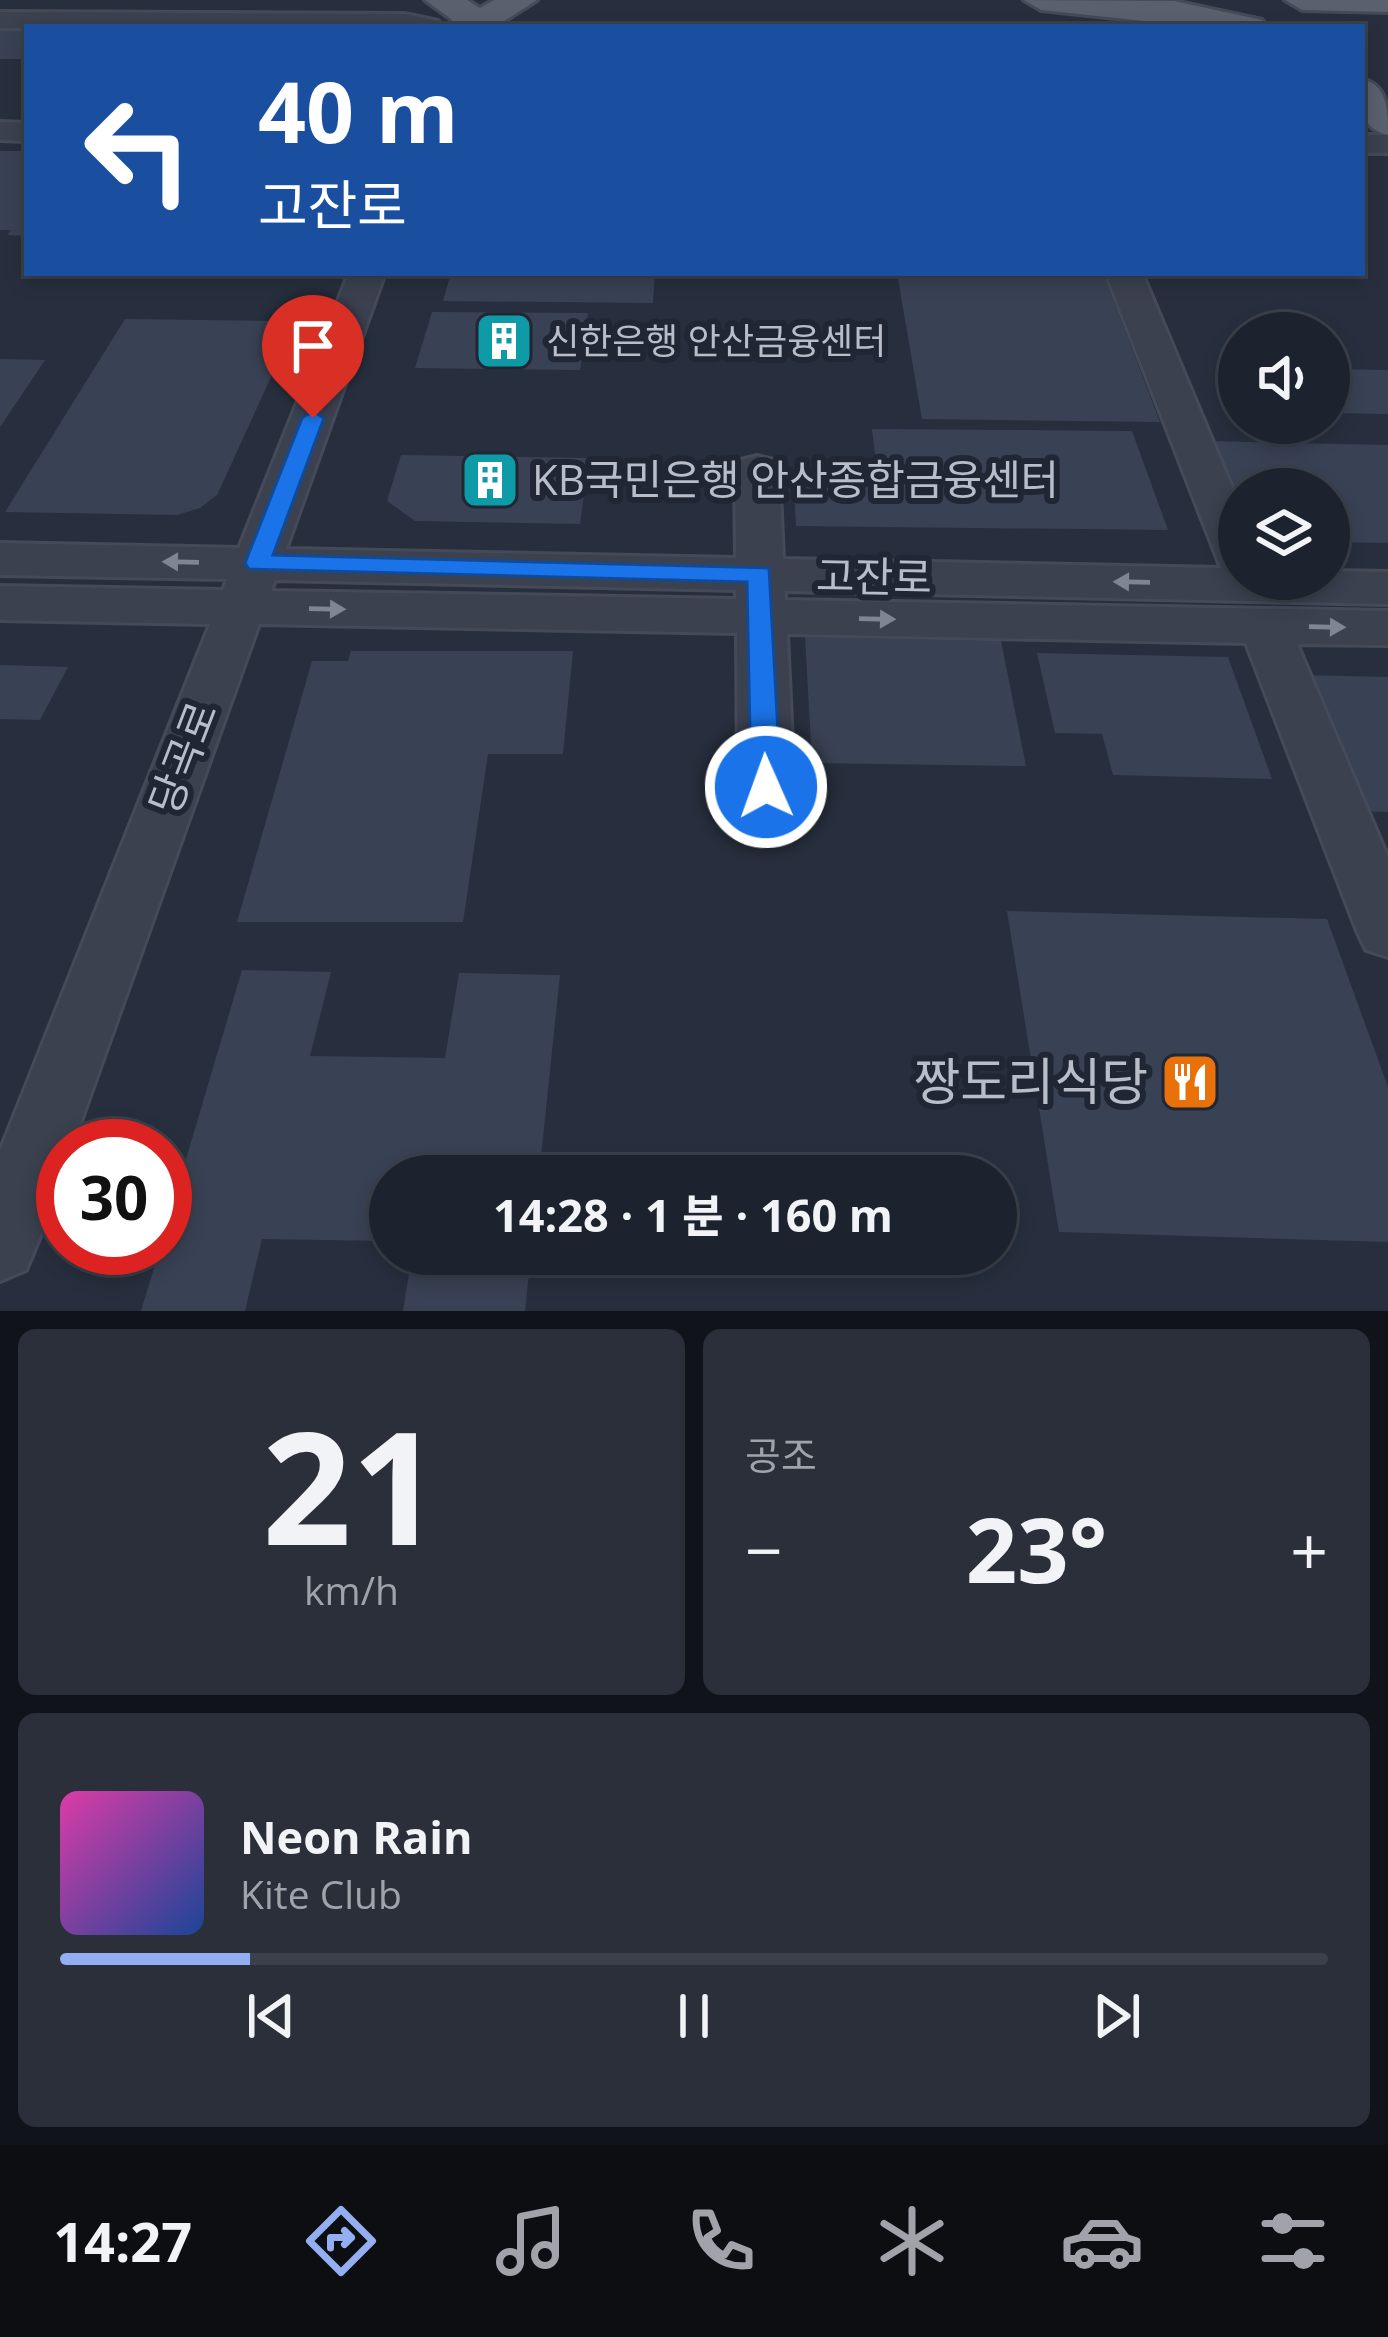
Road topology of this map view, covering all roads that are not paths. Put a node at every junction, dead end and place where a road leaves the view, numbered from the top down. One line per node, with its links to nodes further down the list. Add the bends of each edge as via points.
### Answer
1 (442, 0): 8 (main road)
2 (520, 0): 9 (main road)
3 (1041, 0): 10 (main road)
4 (1300, 0): 5 (main road)
5 (1388, 2)
6 (0, 20): 7 (street)
7 (414, 24)
8 (470, 24)
9 (475, 24)
10 (1236, 24)
11 (1365, 94): 12 (main road)
12 (1388, 123)
13 (367, 276): 18 (street, 당곡로)
14 (1125, 276): 16 (street)
15 (757, 469): 22 (street)
16 (1218, 507)
17 (0, 559): 18 (street, 고잔로, one-way to 17)
18 (249, 585): 22 (street, 고잔로); 25 (street, 고잔로); 29 (street, 당곡로)
19 (1218, 588): 22 (street, 고잔로)
20 (1350, 588): 21 (street, 고잔로)
21 (1388, 588)
22 (760, 595): 27 (street)
23 (1255, 600): 28 (street)
24 (1294, 600): 26 (street, 고잔로, one-way to 26)
25 (0, 603)
26 (1388, 628)
27 (766, 787)
28 (1388, 931)
29 (0, 1244)

